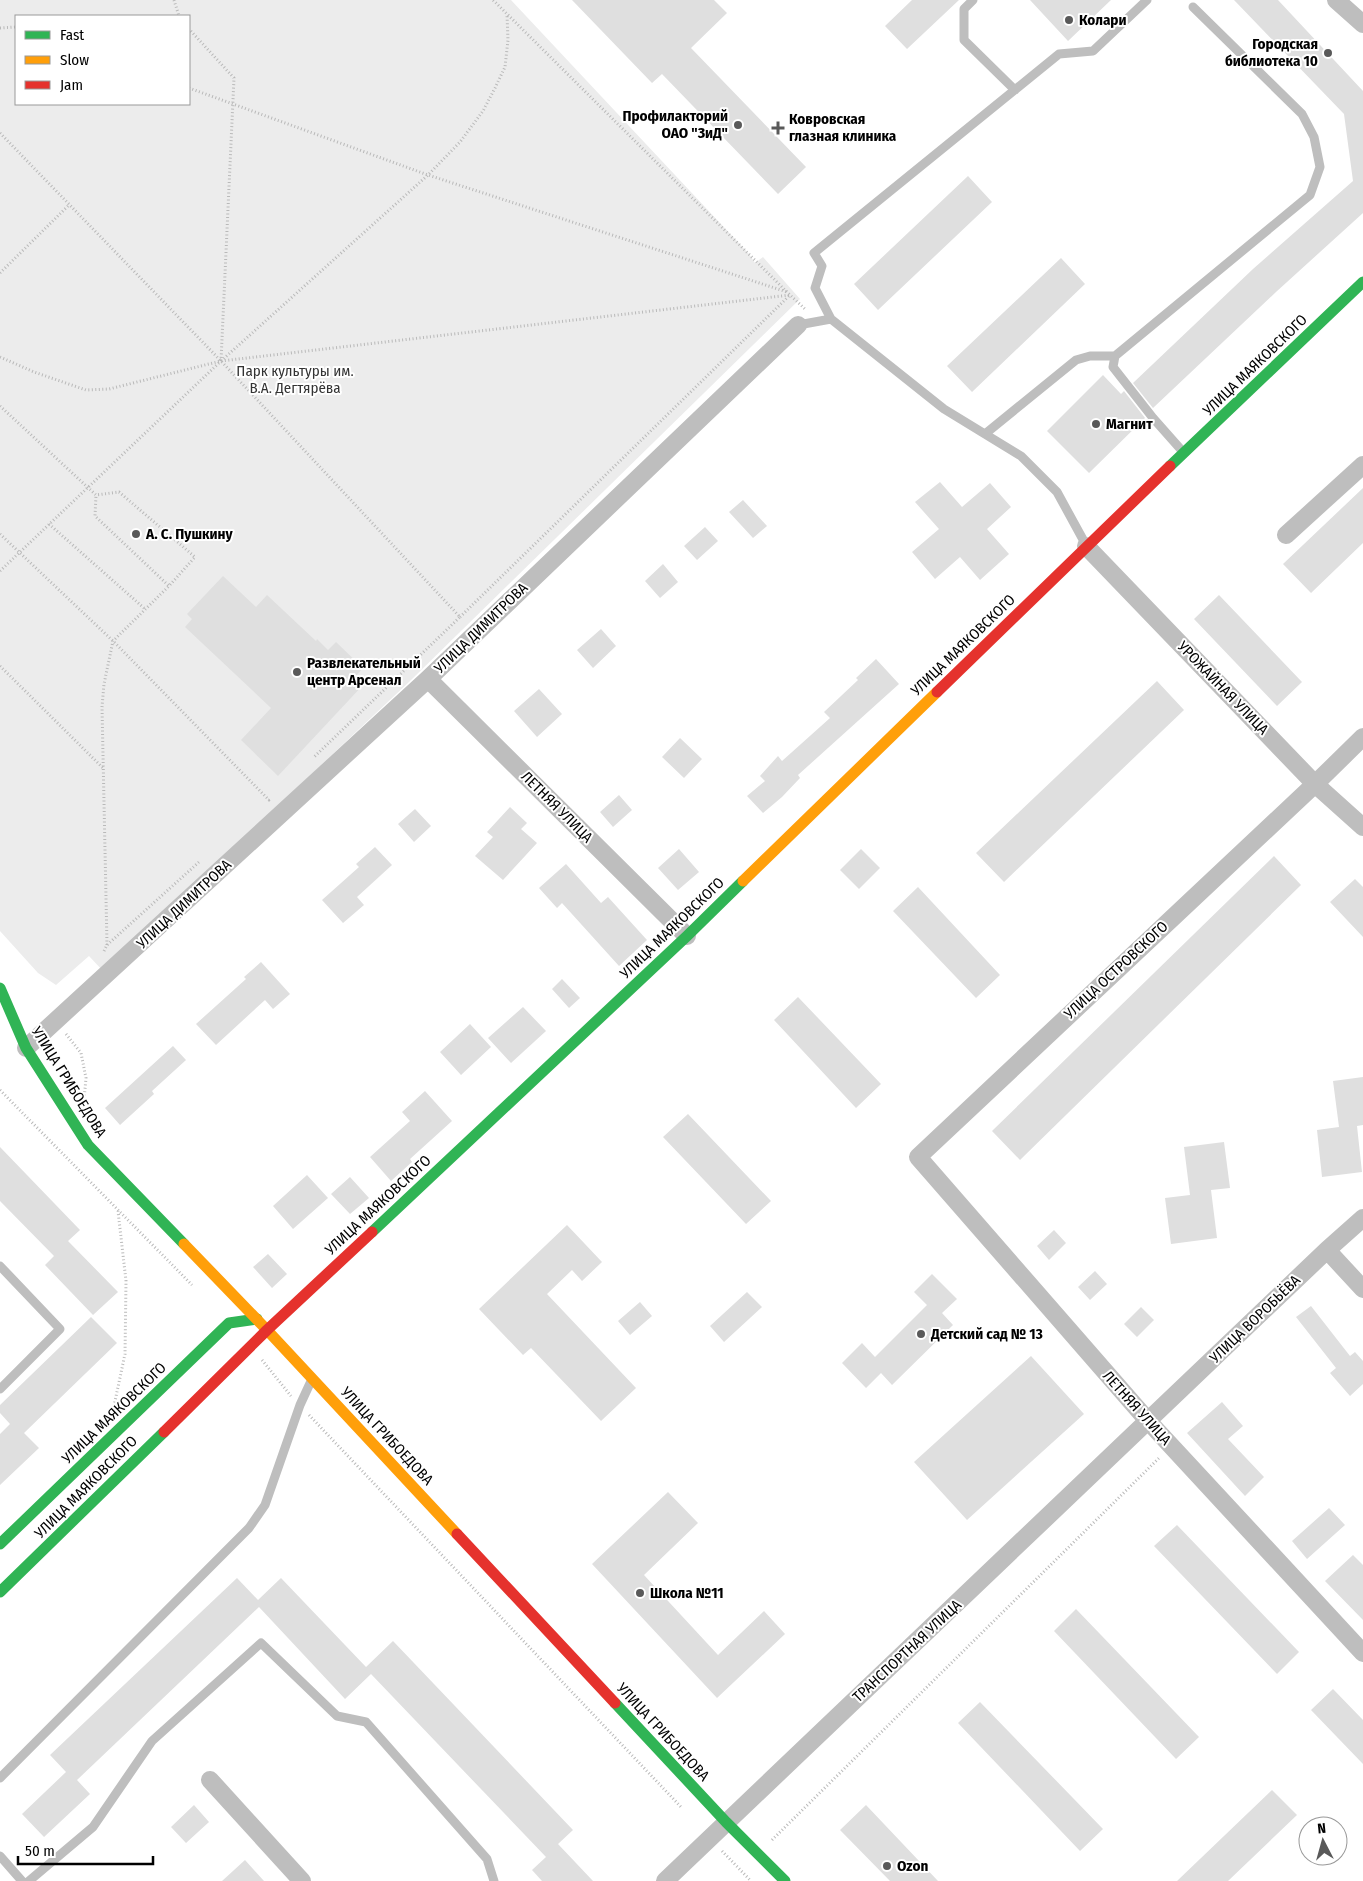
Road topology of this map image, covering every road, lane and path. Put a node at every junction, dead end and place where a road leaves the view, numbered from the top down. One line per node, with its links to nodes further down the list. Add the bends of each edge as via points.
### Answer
1 (174, 0): 7 (path)
2 (492, 0): 8 (path)
3 (973, 0): 14 (lane, via 964,9 964,40)
4 (1147, 0): 14 (lane, via 1093,51 1059,54)
5 (1336, 0): 9 (street)
6 (1193, 7): 25 (lane, via 1302,114 1314,137 1320,167 1310,195)
7 (179, 15)
8 (507, 15): 17 (path, via 505,68 483,111 460,142); 21 (path)
9 (1363, 24)
10 (0, 28): 11 (path)
11 (15, 28)
12 (190, 30): 15 (path, via 234,78)
13 (190, 88): 15 (path)
14 (1015, 90): 22 (lane, via 814,253 822,266 815,288)
15 (233, 103): 17 (path); 27 (path)
16 (0, 133): 18 (path)
17 (428, 175): 21 (path); 27 (path)
18 (69, 205): 19 (path); 27 (path)
19 (0, 273)
20 (1363, 282): 30 (street, УЛИЦА МАЯКОВСКОГО)
21 (789, 294): 23 (path); 27 (path); 42 (path)
22 (831, 319): 23 (lane); 29 (lane, via 944,409)
23 (819, 321): 24 (lane)
24 (798, 325): 45 (street, УЛИЦА ДИМИТРОВА)
25 (1115, 356): 29 (lane, via 1090,356 1076,360); 30 (lane, via 1113,367)
26 (0, 357): 27 (path, via 86,390 109,389)
27 (221, 361): 32 (path); 42 (path)
28 (0, 406): 32 (path)
29 (985, 434): 37 (lane, via 1021,456 1057,492)
30 (1184, 454): 37 (street, УЛИЦА МАЯКОВСКОГО)
31 (1363, 465): 36 (street)
32 (86, 488): 33 (path); 34 (path)
33 (96, 496): 40 (path, via 96,516); 40 (path, via 119,492 195,557)
34 (50, 524): 38 (path); 41 (path)
35 (0, 534): 38 (path)
36 (1286, 536)
37 (1086, 546): 49 (street, УРОЖАЙНАЯ УЛИЦА); 53 (street, УЛИЦА МАЯКОВСКОГО)
38 (20, 553): 39 (path); 43 (path)
39 (0, 571)
40 (169, 586): 41 (path)
41 (145, 609): 43 (path)
42 (460, 617): 47 (path)
43 (113, 641): 48 (path, via 102,694); 50 (path, via 269,800)
44 (0, 666): 48 (path)
45 (428, 679): 53 (street, ЛЕТНЯЯ УЛИЦА); 55 (street, УЛИЦА ДИМИТРОВА)
46 (1363, 737): 49 (street, УЛИЦА ОСТРОВСКОГО)
47 (310, 761)
48 (103, 768): 52 (path, via 107,945)
49 (1315, 784): 51 (street, УРОЖАЙНАЯ УЛИЦА); 59 (street, УЛИЦА ОСТРОВСКОГО)
50 (276, 794)
51 (1363, 827)
52 (203, 859)
53 (687, 936): 67 (street, УЛИЦА МАЯКОВСКОГО)
54 (0, 988): 56 (street, УЛИЦА ГРИБОЕДОВА, via 12,1025)
55 (55, 1021): 56 (street, УЛИЦА ДИМИТРОВА); 58 (path, via 80,1054 86,1078)
56 (26, 1048): 66 (street, УЛИЦА ГРИБОЕДОВА, via 88,1145)
57 (0, 1090): 60 (path)
58 (83, 1102)
59 (918, 1157): 73 (street, ЛЕТНЯЯ УЛИЦА)
60 (118, 1210): 65 (path); 71 (path, via 126,1281 125,1354 114,1408)
61 (1363, 1218): 62 (street, УЛИЦА ВОРОБЬЁВА)
62 (1327, 1250): 64 (street); 73 (street, УЛИЦА ВОРОБЬЁВА)
63 (0, 1266): 70 (lane, via 60,1329)
64 (1363, 1288)
65 (198, 1291)
66 (257, 1319): 67 (street, УЛИЦА ГРИБОЕДОВА); 75 (street, УЛИЦА МАЯКОВСКОГО, via 229,1323)
67 (267, 1330): 68 (street, УЛИЦА МАЯКОВСКОГО); 69 (street, УЛИЦА ГРИБОЕДОВА)
68 (251, 1345): 72 (path); 76 (street, УЛИЦА МАЯКОВСКОГО)
69 (313, 1378): 72 (lane); 81 (street, УЛИЦА ГРИБОЕДОВА)
70 (0, 1389)
71 (121, 1402)
72 (300, 1405): 78 (lane, via 265,1505 249,1528); 80 (path)
73 (1149, 1422): 74 (street, ЛЕТНЯЯ УЛИЦА); 81 (street, ТРАНСПОРТНАЯ УЛИЦА)
74 (1171, 1446): 77 (street, ЛЕТНЯЯ УЛИЦА); 83 (path)
75 (0, 1544)
76 (0, 1592)
77 (1363, 1653)
78 (0, 1778)
79 (210, 1780): 88 (street)
80 (683, 1809)
81 (726, 1822): 82 (street, ТРАНСПОРТНАЯ УЛИЦА); 83 (street, УЛИЦА ГРИБОЕДОВА)
82 (710, 1838): 85 (path); 90 (street, ТРАНСПОРТНАЯ УЛИЦА)
83 (759, 1853): 85 (path); 92 (street, УЛИЦА ГРИБОЕДОВА)
84 (0, 1856): 86 (lane)
85 (741, 1870): 91 (path)
86 (22, 1881)
87 (29, 1881): 89 (lane, via 93,1827 152,1741 261,1644 336,1716 366,1722 487,1859)
88 (302, 1881)
89 (494, 1881)
90 (666, 1881)
91 (751, 1881)
92 (785, 1881)

